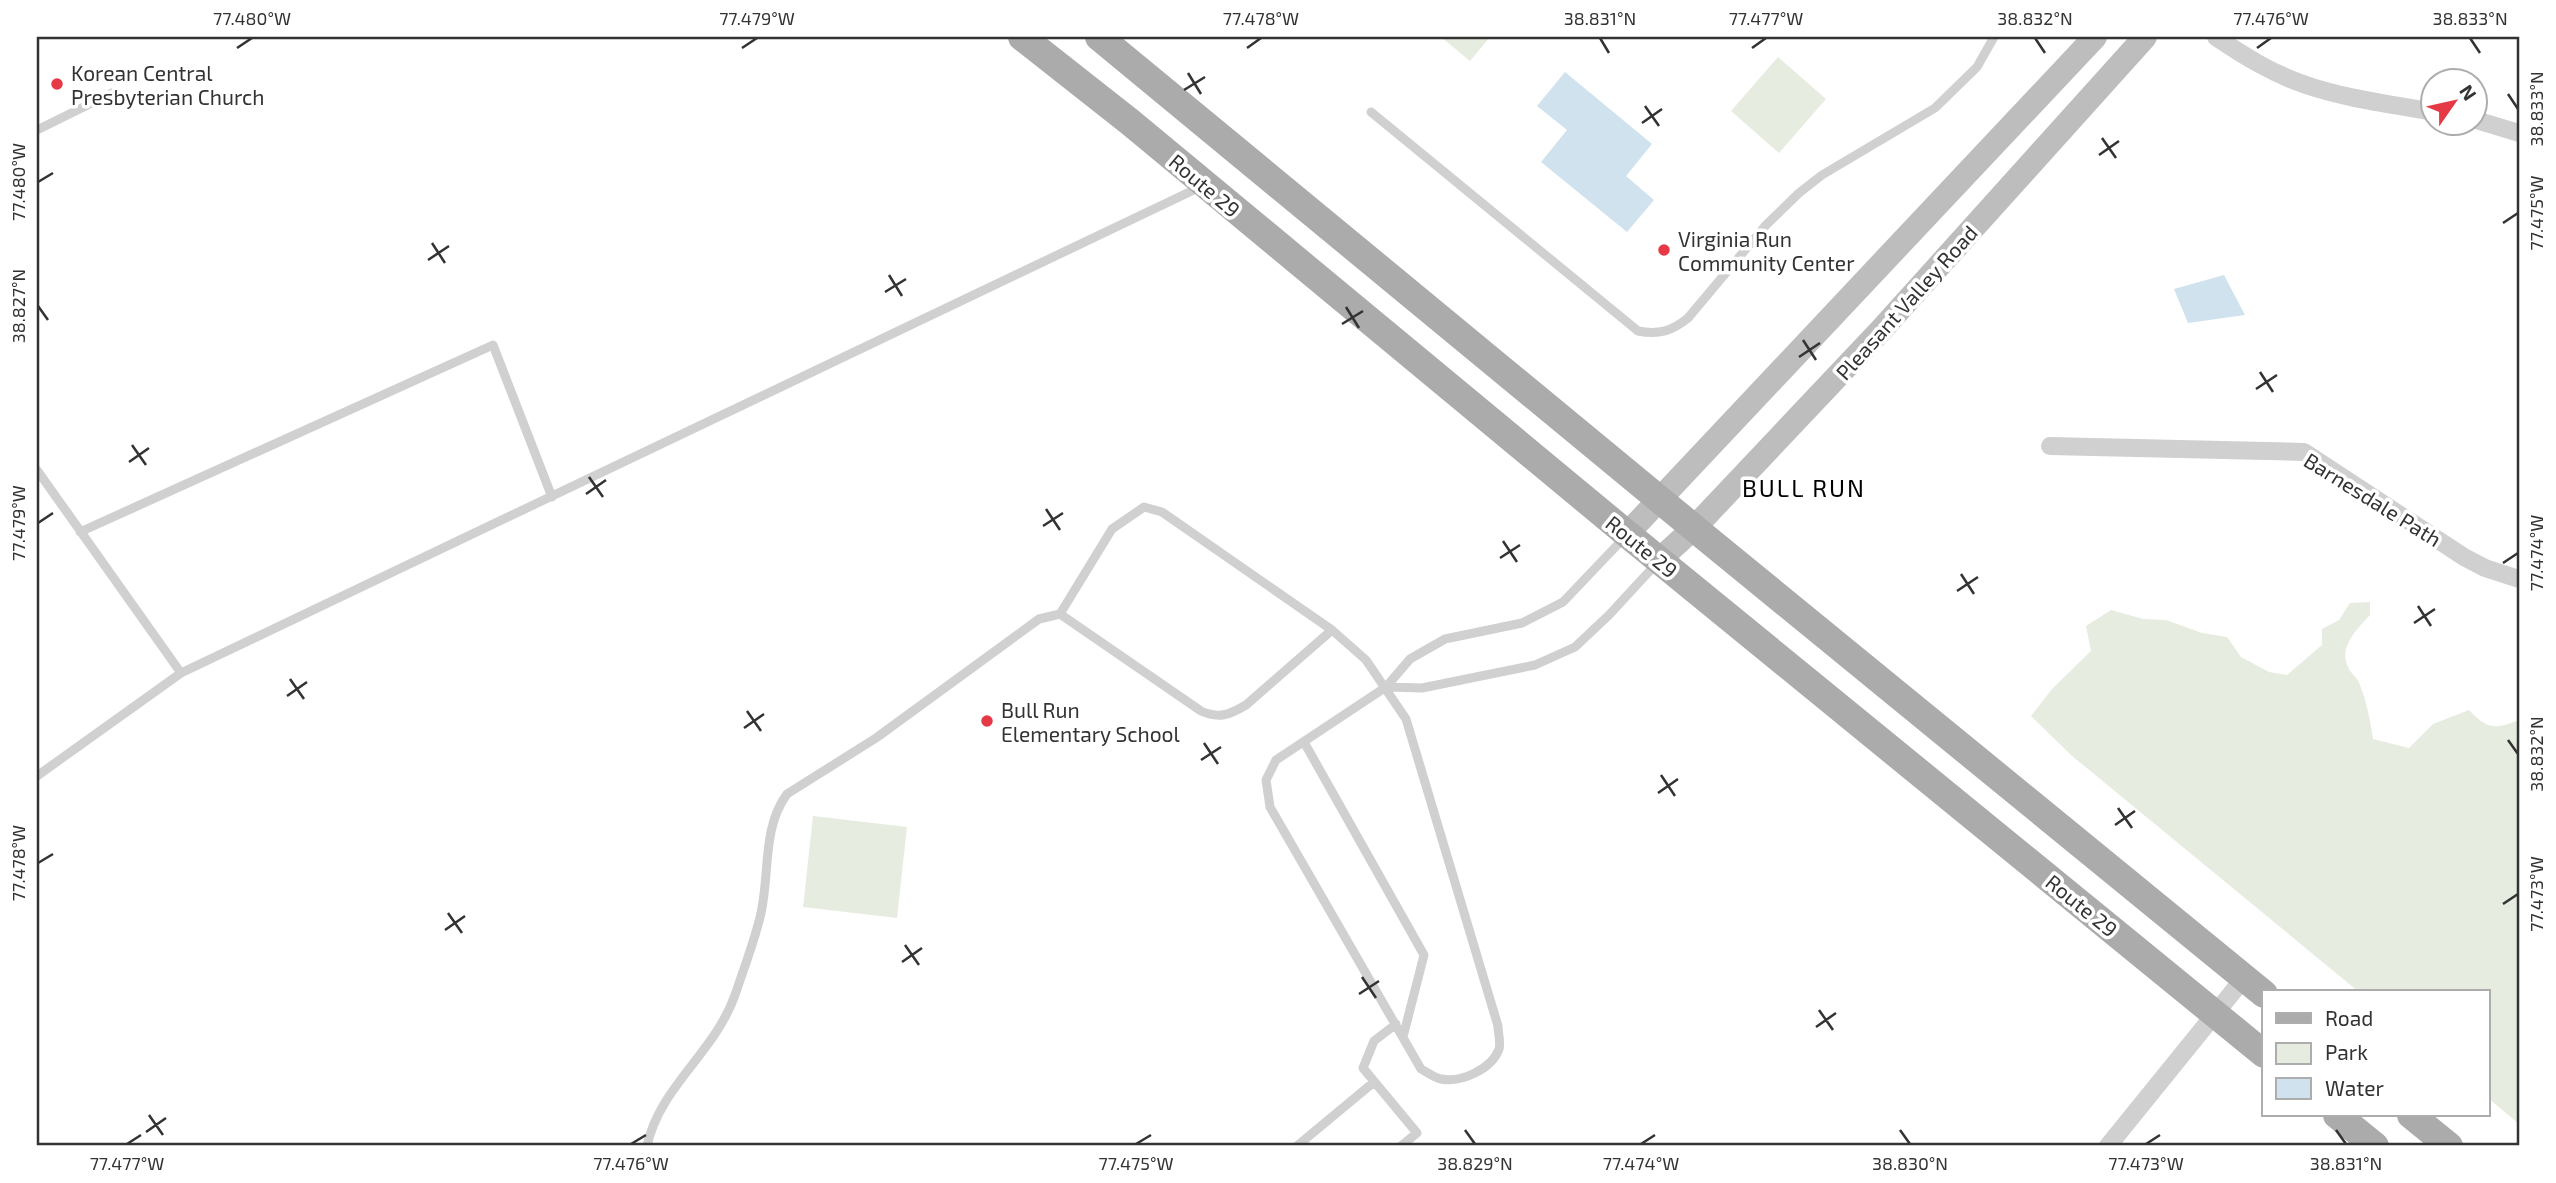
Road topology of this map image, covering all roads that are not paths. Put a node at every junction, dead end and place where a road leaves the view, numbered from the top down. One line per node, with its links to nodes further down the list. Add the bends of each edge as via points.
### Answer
1 (1022, 37): 13 (main road, Route 29)
2 (1099, 37): 17 (main road)
3 (1994, 37): 9 (lane, via 1977,67 1957,89 1935,108 1799,193 1688,318 1664,332 1638,331)
4 (2095, 37): 17 (main road, Pleasant Valley Road)
5 (2145, 37): 18 (main road, Pleasant Valley Road, via 1882,329)
6 (2216, 37): 8 (street, via 2245,57 2305,85)
7 (114, 92): 11 (lane)
8 (2420, 109)
9 (1371, 113)
10 (2490, 124): 12 (street)
11 (37, 130)
12 (2519, 133)
13 (1205, 185): 16 (lane); 20 (main road, Route 29)
14 (2050, 446): 22 (street, Barnesdale Path, via 2304,452 2464,557)
15 (37, 470): 19 (lane)
16 (552, 496): 19 (lane, via 493,345); 25 (lane)
17 (1660, 500): 18 (main road); 20 (main road, Pleasant Valley Road)
18 (1694, 528): 21 (main road, Pleasant Valley Road); 29 (main road)
19 (80, 531): 25 (lane)
20 (1628, 534): 21 (main road, Route 29); 26 (lane, via 1563,602 1522,623 1445,639 1410,659)
21 (1660, 560): 26 (lane, via 1575,647 1535,665 1422,688); 30 (main road, Route 29)
22 (2519, 579)
23 (1060, 614): 24 (lane, via 1214,716 1246,705); 24 (lane, via 1112,529 1144,507 1162,512); 37 (lane, via 1039,619 876,738 787,794 772,822 761,913 727,1016 661,1106)
24 (1332, 629): 26 (lane, via 1366,660)
25 (181, 673): 28 (lane)
26 (1386, 687): 27 (lane); 32 (lane, via 1406,719 1498,1026 1499,1049 1474,1073 1440,1079 1421,1069)
27 (1304, 742): 31 (lane, via 1276,760 1266,780 1270,807); 32 (lane, via 1424,955)
28 (37, 776)
29 (2254, 986): 30 (street)
30 (2215, 1014): 33 (main road, Route 29); 40 (street)
31 (1396, 1024): 32 (lane); 34 (lane, via 1374,1041 1363,1068)
32 (1403, 1037)
33 (2262, 1052)
34 (1374, 1082): 38 (lane); 39 (lane, via 1417,1133)
35 (2338, 1116): 41 (main road)
36 (2412, 1116): 42 (main road)
37 (647, 1146)
38 (1297, 1146)
39 (1401, 1146)
40 (2108, 1146)
41 (2375, 1146)
42 (2449, 1146)

